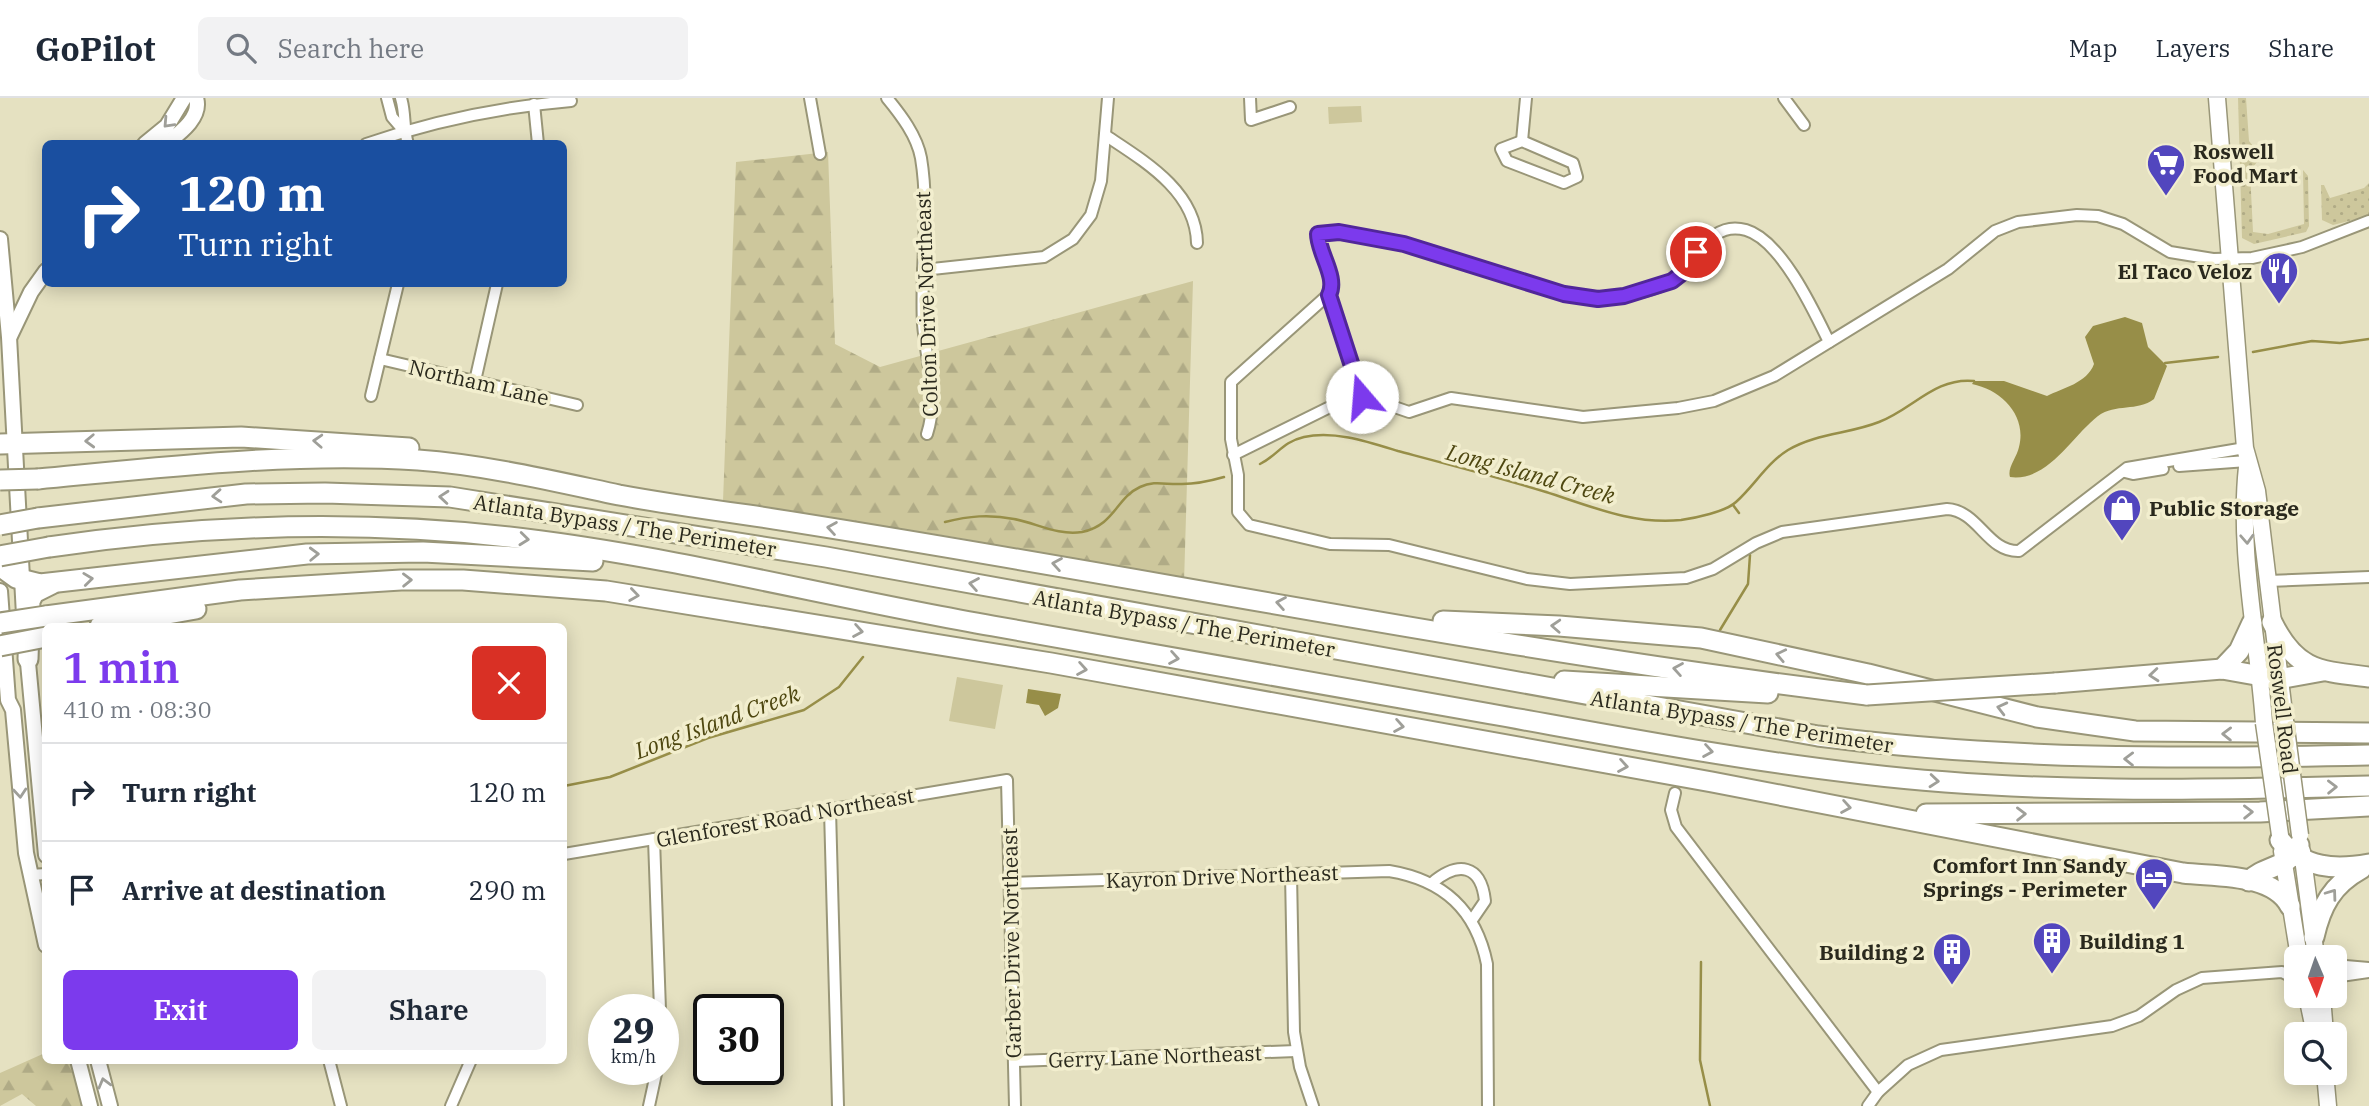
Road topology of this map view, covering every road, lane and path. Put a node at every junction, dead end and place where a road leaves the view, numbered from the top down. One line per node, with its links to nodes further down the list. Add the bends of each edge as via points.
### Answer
1 (184, 98): 18 (main road, one-way to 18, via 167,126)
2 (196, 98): 19 (main road, via 194,117)
3 (387, 98): 16 (street, via 392,117)
4 (401, 98): 16 (street, via 406,113)
5 (810, 98): 24 (street)
6 (887, 98): 29 (street, Colton Drive Northeast, via 904,118 921,155)
7 (1108, 98): 17 (street)
8 (1250, 98): 9 (street, via 1251,120 1290,107)
9 (1279, 98)
10 (1526, 98): 23 (street)
11 (1784, 98): 15 (street)
12 (2217, 98): 28 (main road, Roswell Road)
13 (571, 101): 14 (street)
14 (534, 104): 16 (street); 22 (street)
15 (1804, 125)
16 (404, 131): 20 (street); 21 (street)
17 (1105, 135): 27 (street, via 1137,156 1190,207); 29 (street, via 1101,181 1091,215 1073,239 1044,257)
18 (150, 140)
19 (170, 140)
20 (378, 140)
21 (407, 140)
22 (538, 140)
23 (1522, 141): 23 (street, via 1573,163 1577,177 1564,183 1507,161 1500,149)
24 (820, 155)
25 (2369, 221): 28 (street, via 2302,247)
26 (0, 239): 34 (main road)
27 (1197, 243)
28 (2228, 259): 35 (street, via 2170,252 2123,224 2098,216 2018,222 1995,231 1948,269); 43 (main road, Roswell Road)
29 (923, 270): 41 (street, Colton Drive Northeast, via 923,324 933,390)
30 (42, 277): 34 (main road)
31 (397, 287): 36 (street)
32 (496, 287): 37 (street)
33 (1329, 295): 35 (street, via 1332,282 1318,246 1318,234 1328,232 1404,244 1564,294 1598,299 1672,281 1711,239 1727,230 1743,229 1758,236 1795,274); 39 (street); 44 (street, via 1231,382)
34 (9, 337): 42 (main road)
35 (1829, 342): 39 (street, via 1748,389 1678,408 1583,417 1451,398 1409,412)
36 (380, 359): 37 (street, Northam Lane); 38 (street)
37 (475, 381): 40 (street, Northam Lane)
38 (371, 396)
39 (1362, 397): 44 (street, via 1334,402)
40 (577, 405)
41 (927, 434)
42 (7, 444): 46 (highway, one-way to 42, via 535,471 391,446 241,437); 52 (main road)
43 (2246, 454): 44 (street, via 2127,468 2019,551 2001,548 1970,515 1947,509 1782,532 1713,569 1686,578 1570,584 1527,579 1389,545 1330,544 1249,525 1238,512); 53 (main road, Roswell Road, via 2257,491); 60 (main road, Roswell Road, one-way to 60, via 2244,492)
44 (1233, 455)
45 (0, 480): 46 (highway, bridge, via 251,461 361,458 491,469)
46 (625, 496): 57 (highway, one-way to 46, via 989,552)
47 (0, 525): 66 (highway, Atlanta Bypass / The Perimeter, one-way to 47, bridge, via 826,557 450,498 246,494)
48 (0, 556): 50 (highway, Atlanta Bypass / The Perimeter, one-way to 50, bridge, via 206,529 360,526 541,541)
49 (0, 566): 52 (highway)
50 (719, 573): 54 (highway, one-way to 50, via 279,555 348,553 500,555); 73 (highway, Atlanta Bypass / The Perimeter, one-way to 73, via 962,621 1641,741 1863,774 2073,789)
51 (2369, 578): 53 (street)
52 (20, 580): 54 (highway); 63 (main road)
53 (2267, 581): 60 (main road, Roswell Road)
54 (56, 583): 63 (highway, via 34,593 30,601)
55 (339, 584): 58 (highway, bridge, via 240,590); 59 (highway); 78 (highway, one-way to 78, via 463,579 690,603 1051,663)
56 (0, 591): 85 (main road, one-way to 85)
57 (1348, 617): 69 (highway, one-way to 57); 70 (highway, one-way to 57, via 2135,731 2037,717 1701,638 1559,626)
58 (0, 623)
59 (117, 623)
60 (2262, 623): 64 (highway); 65 (highway, via 2295,658); 68 (main road, Roswell Road)
61 (42, 638): 62 (highway, bridge)
62 (0, 646)
63 (28, 659): 77 (main road)
64 (2222, 669): 68 (highway); 69 (highway, one-way to 69, bridge)
65 (2323, 671): 67 (highway); 68 (highway)
66 (1469, 676): 69 (highway, via 1724,692); 71 (highway, Atlanta Bypass / The Perimeter, one-way to 66, via 2113,758 1919,748 1768,728)
67 (2369, 677)
68 (2269, 678): 80 (main road, Roswell Road, bridge, via 2285,721); 80 (main road, Roswell Road, bridge, via 2264,723)
69 (1867, 695)
70 (2369, 733)
71 (2369, 755)
72 (1007, 780): 76 (street, Glenforest Road Northeast); 87 (street, Garber Drive Northeast)
73 (2369, 786)
74 (1675, 793): 108 (street, via 1671,810 1676,827)
75 (2369, 806): 78 (highway, one-way to 75, via 2260,812)
76 (830, 810): 79 (street, Glenforest Road Northeast); 114 (street)
77 (42, 811)
78 (1879, 813): 86 (highway, via 2184,873)
79 (654, 839): 81 (street, Glenforest Road Northeast); 99 (street)
80 (2292, 846): 82 (highway, via 2330,869); 86 (highway); 89 (main road, Roswell Road); 93 (main road, Roswell Road)
81 (567, 854)
82 (2369, 865): 94 (highway, one-way to 82, via 2319,916 2331,893)
83 (42, 874): 85 (street)
84 (1291, 874): 87 (street, Kayron Drive Northeast); 88 (street, Kayron Drive Northeast, via 1390,871); 100 (street)
85 (30, 875): 91 (main road)
86 (2249, 881): 89 (highway, via 2277,890)
87 (1010, 883): 101 (street, Garber Drive Northeast)
88 (1432, 883): 90 (street, Kayron Drive Northeast, via 1455,899); 90 (street, via 1447,870 1472,872 1483,885 1485,901)
89 (2290, 906): 92 (main road, Roswell Road)
90 (1472, 920): 117 (street, Kayron Drive Northeast, via 1487,964)
91 (42, 928)
92 (2295, 945)
93 (2315, 945)
94 (2317, 945)
95 (2347, 967): 96 (street)
96 (2369, 970): 98 (street)
97 (2282, 972): 108 (street, via 2202,978 2139,1016 2112,1026 1941,1050 1908,1065)
98 (2347, 974)
99 (659, 994)
100 (1296, 1051): 101 (street, Gerry Lane Northeast); 116 (street)
101 (1014, 1061): 115 (street, Garber Drive Northeast)
102 (79, 1064): 109 (main road)
103 (99, 1064): 110 (main road, one-way to 103)
104 (330, 1064): 111 (street)
105 (469, 1064): 112 (street)
106 (654, 1085): 113 (street)
107 (2326, 1085): 119 (main road)
108 (1878, 1092): 118 (street)
109 (90, 1106)
110 (110, 1106)
111 (341, 1106)
112 (451, 1106)
113 (649, 1106)
114 (838, 1106)
115 (1015, 1106)
116 (1313, 1106)
117 (1488, 1106)
118 (1868, 1106)
119 (2328, 1106)

